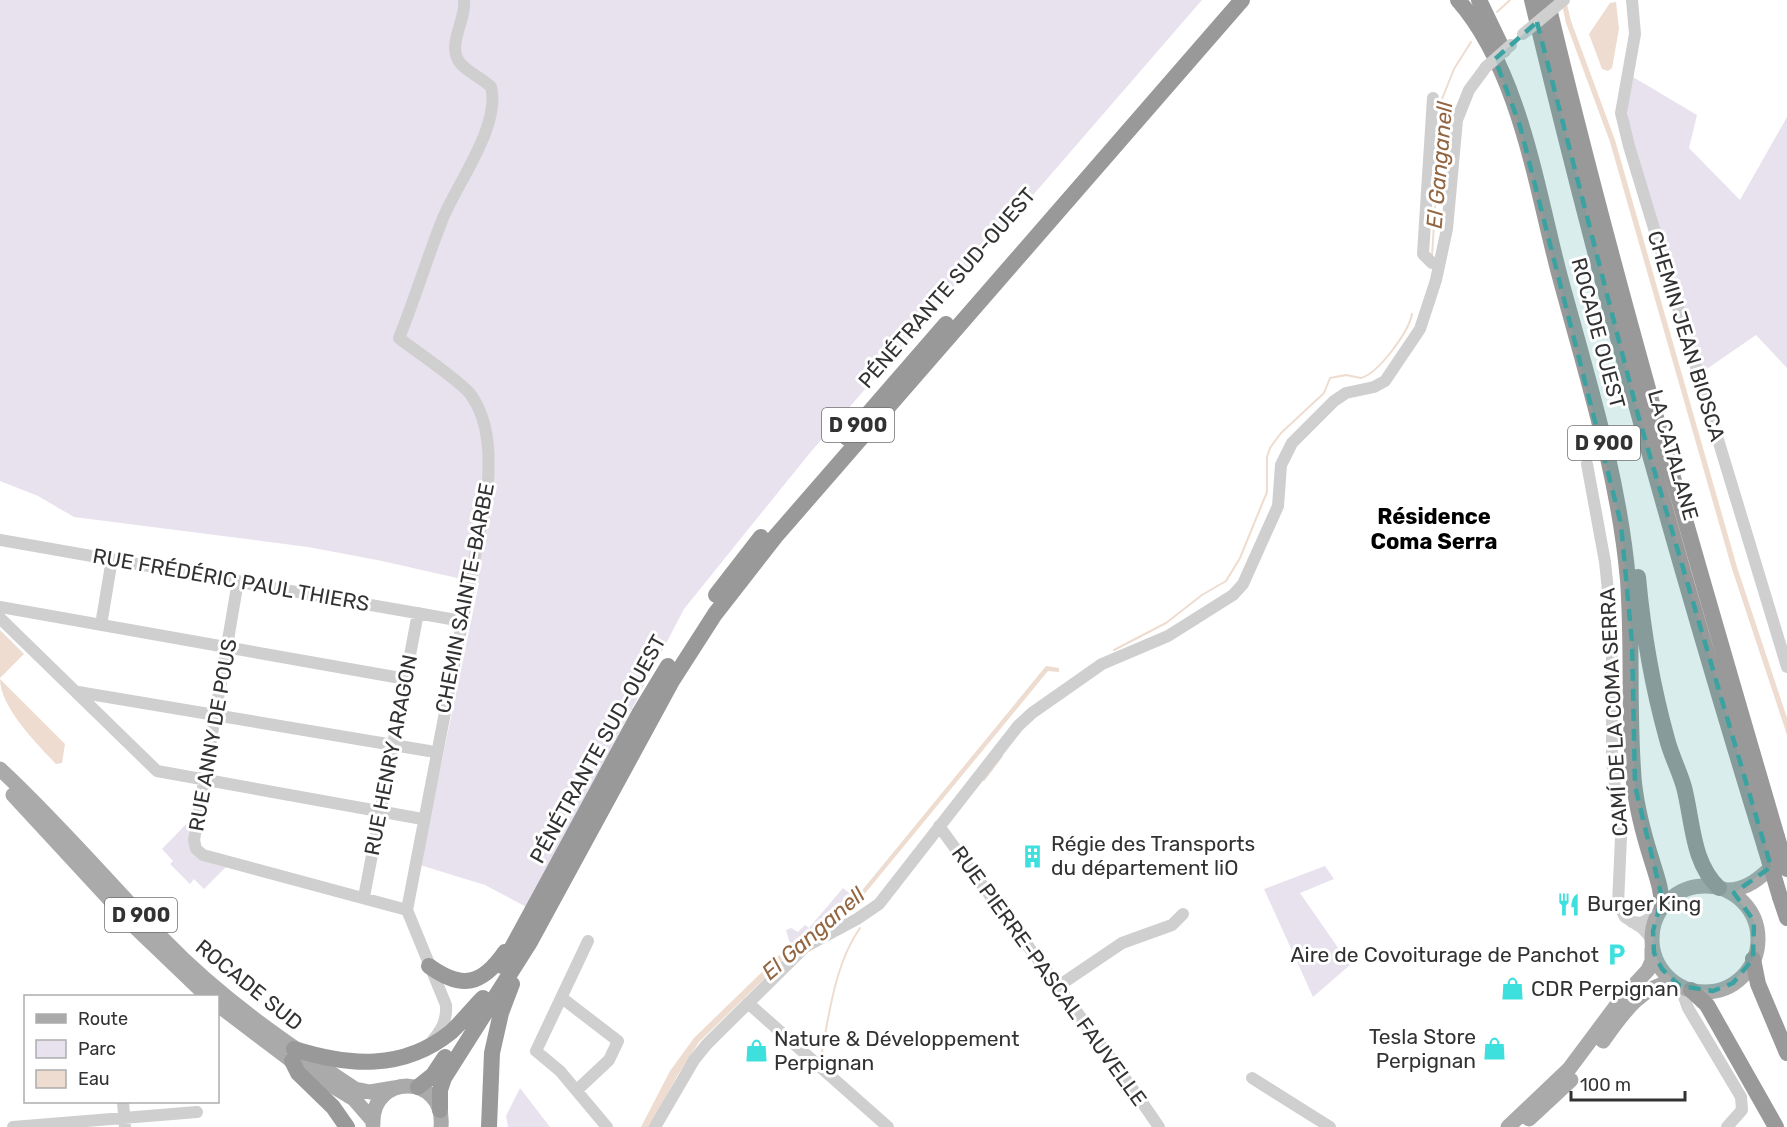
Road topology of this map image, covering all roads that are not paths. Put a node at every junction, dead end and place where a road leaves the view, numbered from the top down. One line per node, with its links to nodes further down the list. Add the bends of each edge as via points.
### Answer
1 (464, 0): 18 (street, CHEMIN SAINTE-BARBE, via 465,14 454,46 456,57 491,87 493,107 444,216 399,338 471,394 487,441 487,494)
2 (1458, 0): 40 (highway, ROCADE OUEST / D 900, via 1489,46 1520,126 1609,464 1628,580 1635,786 1642,827 1661,891)
3 (1532, 0): 33 (highway, LA CATALANE, via 1638,415)
4 (1547, 0): 33 (highway, LA CATALANE, via 1578,130)
5 (1564, 0): 10 (street, bridge, via 1486,67 1469,90 1457,120 1447,229)
6 (1632, 0): 21 (street, CHEMIN JEAN BIOSCA, via 1635,34 1622,113 1629,146)
7 (1231, 1): 42 (highway, PÉNÉTRANTE SUD-OUEST / D 900, via 738,565 691,630 639,714); 46 (highway, PÉNÉTRANTE SUD-OUEST / D 900, via 775,537 715,614 672,681)
8 (1480, 1): 36 (highway, ROCADE OUEST / D 900, via 1516,80 1620,461 1645,646 1699,858 1707,876)
9 (1433, 98): 10 (street, via 1423,254 1432,263)
10 (1440, 262): 32 (street, via 1420,329 1385,381 1346,393 1292,443 1281,465 1278,506 1244,584 1168,636 1102,664 1032,713)
11 (1587, 464): 44 (street, CAMÍ DE LA COMA SERRA, via 1605,562 1612,629 1612,761 1620,823 1618,904)
12 (0, 540): 13 (street, RUE FRÉDÉRIC PAUL THIERS)
13 (112, 559): 14 (street, RUE FRÉDÉRIC PAUL THIERS); 19 (street)
14 (238, 581): 16 (street, RUE FRÉDÉRIC PAUL THIERS); 20 (street, RUE ANNY DE POUS)
15 (0, 607): 19 (street)
16 (418, 613): 18 (street, RUE FRÉDÉRIC PAUL THIERS); 22 (street, RUE HENRY ARAGON)
17 (0, 618): 23 (street)
18 (462, 621): 39 (street, CHEMIN SAINTE-BARBE)
19 (101, 626): 20 (street)
20 (228, 646): 22 (street); 24 (street, RUE ANNY DE POUS)
21 (1787, 667)
22 (406, 679): 25 (street, RUE HENRY ARAGON)
23 (78, 692): 24 (street); 28 (street, via 157,771)
24 (217, 713): 25 (street); 28 (street, RUE ANNY DE POUS)
25 (393, 745): 26 (street); 30 (street, RUE HENRY ARAGON)
26 (429, 751)
27 (0, 769): 60 (main road, ROCADE SUD / D 900, via 45,810 165,941)
28 (204, 780): 30 (street); 37 (street, RUE ANNY DE POUS, via 194,840 203,855)
29 (0, 782): 52 (main road, ROCADE SUD / D 900, via 135,927)
30 (380, 812): 31 (street); 37 (street, RUE HENRY ARAGON)
31 (417, 818)
32 (939, 826): 50 (street, RUE PIERRE-PASCAL FAUVELLE); 55 (street, via 879,904 805,947)
33 (1771, 842): 35 (highway, LA CATALANE, bridge); 43 (highway, LA CATALANE, bridge)
34 (1787, 855): 36 (main road, via 1754,882 1736,890); 38 (main road, via 1764,880)
35 (1787, 869)
36 (1724, 889): 38 (main road); 40 (main road, via 1702,886 1684,890)
37 (364, 897): 39 (street, RUE ANNY DE POUS)
38 (1748, 908): 48 (main road, via 1757,934)
39 (407, 910): 49 (street)
40 (1660, 910): 44 (street, via 1641,922); 47 (main road)
41 (1183, 914): 50 (street, via 1172,925 1122,943)
42 (529, 917): 49 (highway, via 497,964 477,979 456,981); 53 (highway, PÉNÉTRANTE SUD-OUEST / D 900)
43 (1787, 918)
44 (1630, 921): 47 (street, via 1642,928)
45 (588, 941): 54 (street)
46 (530, 942): 57 (highway, PÉNÉTRANTE SUD-OUEST / D 900); 73 (highway, via 496,1031 489,1073)
47 (1652, 942): 51 (main road, via 1662,969); 79 (main road, via 1652,961 1643,977 1622,998 1569,1069)
48 (1753, 959): 51 (main road, via 1733,984 1713,991); 59 (highway, via 1758,984)
49 (429, 966): 58 (street, via 447,1005 447,1016)
50 (1057, 987): 77 (street, RUE PIERRE-PASCAL FAUVELLE)
51 (1683, 990): 80 (main road, via 1653,987 1641,996 1568,1084); 81 (street, via 1741,1097 1742,1110); 82 (highway, via 1707,1005)
52 (206, 995)
53 (483, 998): 57 (highway, PÉNÉTRANTE SUD-OUEST / D 900); 58 (highway, via 452,1031)
54 (562, 998): 64 (street, via 536,1051); 64 (street, via 618,1041 609,1060)
55 (748, 1003): 75 (street, via 694,1060); 76 (street)
56 (219, 1006): 60 (main road, ROCADE SUD / D 900)
57 (460, 1043): 63 (highway, D 900); 66 (highway, D 900, via 440,1090)
58 (428, 1046): 60 (highway, via 398,1058 359,1062)
59 (1787, 1053)
60 (293, 1055): 62 (main road, ROCADE SUD / D 900, via 355,1089 370,1092); 69 (main road, ROCADE SUD / D 900, via 354,1099); 71 (highway, via 298,1073 333,1107)
61 (1252, 1078): 78 (street)
62 (394, 1088): 63 (main road, ROCADE SUD); 69 (main road, via 378,1102)
63 (418, 1088): 66 (main road, via 429,1094)
64 (577, 1090): 74 (street)
65 (123, 1103): 68 (street)
66 (440, 1110): 72 (main road)
67 (197, 1112): 68 (street)
68 (124, 1122): 70 (street)
69 (374, 1124)
70 (13, 1127)
71 (347, 1127)
72 (441, 1127)
73 (489, 1127)
74 (607, 1127)
75 (655, 1127)
76 (888, 1127)
77 (1159, 1127)
78 (1330, 1127)
79 (1508, 1127)
80 (1521, 1127)
81 (1727, 1127)
82 (1776, 1127)

